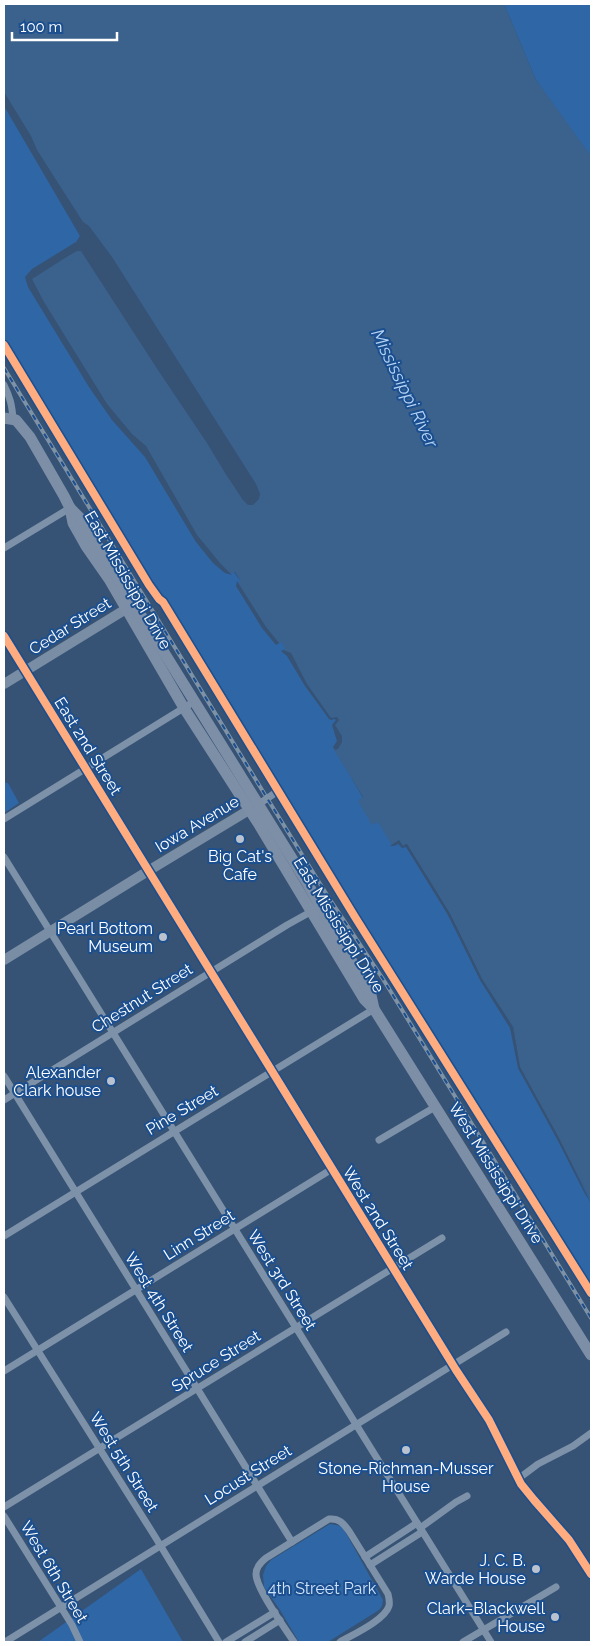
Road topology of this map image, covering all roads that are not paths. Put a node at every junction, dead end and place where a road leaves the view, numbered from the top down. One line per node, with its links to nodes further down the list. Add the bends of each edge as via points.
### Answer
1 (4, 385): 2 (street, East Mississippi Drive, via 12,405)
2 (8, 418): 3 (main road, East Mississippi Drive, via 20,424 30,437)
3 (70, 508): 4 (street); 5 (main road, East Mississippi Drive, via 73,523); 9 (main road, East Mississippi Drive, via 81,519)
4 (4, 548)
5 (126, 608): 7 (street, Cedar Street); 10 (main road, East Mississippi Drive)
6 (4, 636): 7 (street, East 2nd Street)
7 (25, 671): 8 (street, Cedar Street); 11 (street, East 2nd Street)
8 (4, 684)
9 (195, 701): 10 (street); 13 (main road, East Mississippi Drive)
10 (184, 708): 11 (street); 13 (main road, East Mississippi Drive)
11 (85, 769): 14 (street); 16 (street, East 2nd Street)
12 (278, 790): 13 (street, Iowa Avenue)
13 (254, 807): 16 (street, Iowa Avenue); 17 (main road, East Mississippi Drive)
14 (4, 819)
15 (4, 857): 18 (street, West 3rd Street)
16 (148, 871): 18 (street, Iowa Avenue); 20 (street, West 2nd Street)
17 (316, 909): 20 (street, Chestnut Street); 21 (main road, East Mississippi Drive, via 364,1000)
18 (50, 932): 19 (street, Iowa Avenue); 22 (street, West 3rd Street)
19 (4, 960)
20 (210, 973): 22 (street, Chestnut Street); 23 (street, West 2nd Street)
21 (374, 1008): 23 (street, Pine Street); 27 (main road, West Mississippi Drive)
22 (112, 1033): 25 (street, Chestnut Street); 28 (street, West 3rd Street)
23 (271, 1072): 28 (street, Pine Street); 30 (street, West 2nd Street)
24 (4, 1076): 25 (street, West 4th Street)
25 (14, 1093): 26 (street, Chestnut Street); 31 (street, West 4th Street)
26 (4, 1100)
27 (435, 1107): 29 (street); 41 (main road, West Mississippi Drive)
28 (173, 1132): 31 (street, Pine Street); 32 (street, West 3rd Street)
29 (379, 1140)
30 (332, 1169): 32 (street, Linn Street); 35 (street, West 2nd Street)
31 (74, 1192): 33 (street, Pine Street); 36 (street, West 4th Street)
32 (234, 1229): 36 (street, Linn Street); 38 (street, West 3rd Street)
33 (4, 1236)
34 (442, 1238): 35 (street, Spruce Street)
35 (393, 1267): 38 (street, Spruce Street); 42 (street, West 2nd Street)
36 (135, 1290): 40 (street, Linn Street); 44 (street, West 4th Street)
37 (4, 1297): 40 (street, West 5th Street)
38 (295, 1327): 44 (street, Spruce Street); 45 (street, West 3rd Street)
39 (506, 1332): 42 (street, Locust Street)
40 (37, 1351): 43 (street, Linn Street); 47 (street, West 5th Street)
41 (591, 1355)
42 (452, 1364): 45 (street, Locust Street); 48 (street, West 2nd Street, via 489,1420)
43 (4, 1371)
44 (196, 1388): 47 (street, Spruce Street); 49 (street, West 4th Street)
45 (355, 1425): 49 (street, Locust Street); 53 (street, West 3rd Street)
46 (591, 1433): 48 (street)
47 (99, 1448): 51 (street, Spruce Street); 55 (street, West 5th Street)
48 (518, 1479): 58 (street, West 2nd Street, via 569,1540)
49 (257, 1485): 54 (street, West 4th Street); 55 (street, Locust Street)
50 (467, 1496): 53 (street)
51 (4, 1507)
52 (4, 1516): 60 (street, West 6th Street)
53 (420, 1528): 56 (street); 57 (street); 63 (street, West 3rd Street)
54 (292, 1542): 56 (street, via 334,1519 344,1523); 61 (street, via 261,1562 256,1570 258,1582)
55 (160, 1546): 60 (street, Locust Street); 67 (street, West 5th Street)
56 (365, 1557): 57 (street)
57 (370, 1565): 64 (street, via 388,1594 389,1604 382,1617)
58 (591, 1574)
59 (556, 1587): 63 (street)
60 (60, 1608): 65 (street, Locust Street); 66 (street, West 6th Street)
61 (275, 1612): 62 (street); 68 (street)
62 (280, 1620): 69 (street); 70 (street)
63 (483, 1630): 72 (street); 73 (street, West 3rd Street)
64 (352, 1639): 71 (street)
65 (5, 1642)
66 (80, 1642)
67 (219, 1642)
68 (226, 1642)
69 (245, 1642)
70 (294, 1642)
71 (340, 1642)
72 (463, 1642)
73 (491, 1642)

